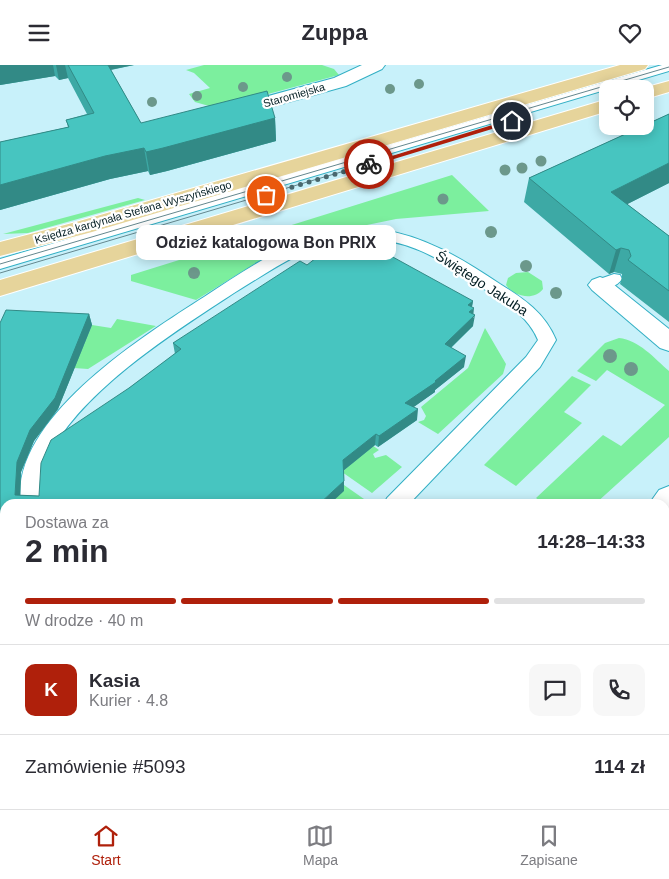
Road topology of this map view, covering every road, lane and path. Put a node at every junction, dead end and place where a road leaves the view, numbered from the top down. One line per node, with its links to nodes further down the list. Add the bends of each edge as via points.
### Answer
1 (376, 65): 10 (street, Staromiejska, via 340,81)
2 (639, 65): 12 (main road, Księdza kardynała Stefana Wyszyńskiego)
3 (669, 67): 11 (lane)
4 (669, 74): 5 (lane)
5 (649, 80)
6 (669, 86): 7 (main road)
7 (654, 90)
8 (599, 96): 13 (lane)
9 (599, 108): 14 (main road)
10 (217, 116)
11 (261, 188): 12 (lane); 17 (lane)
12 (84, 227): 15 (main road, Księdza kardynała Stefana Wyszyńskiego)
13 (141, 232): 16 (lane); 18 (lane)
14 (167, 239): 16 (lane); 21 (main road)
15 (0, 249)
16 (57, 263): 18 (lane); 20 (lane)
17 (0, 264)
18 (0, 274)
19 (607, 282): 22 (street)
20 (0, 283)
21 (0, 288)
22 (669, 342)
23 (32, 499): 24 (lane, Świętego Jakuba, via 30,482 34,467 53,432 85,398 133,356 192,313 278,259 314,243 363,234 412,241 444,256 536,318 548,340 533,362)
24 (401, 499)

